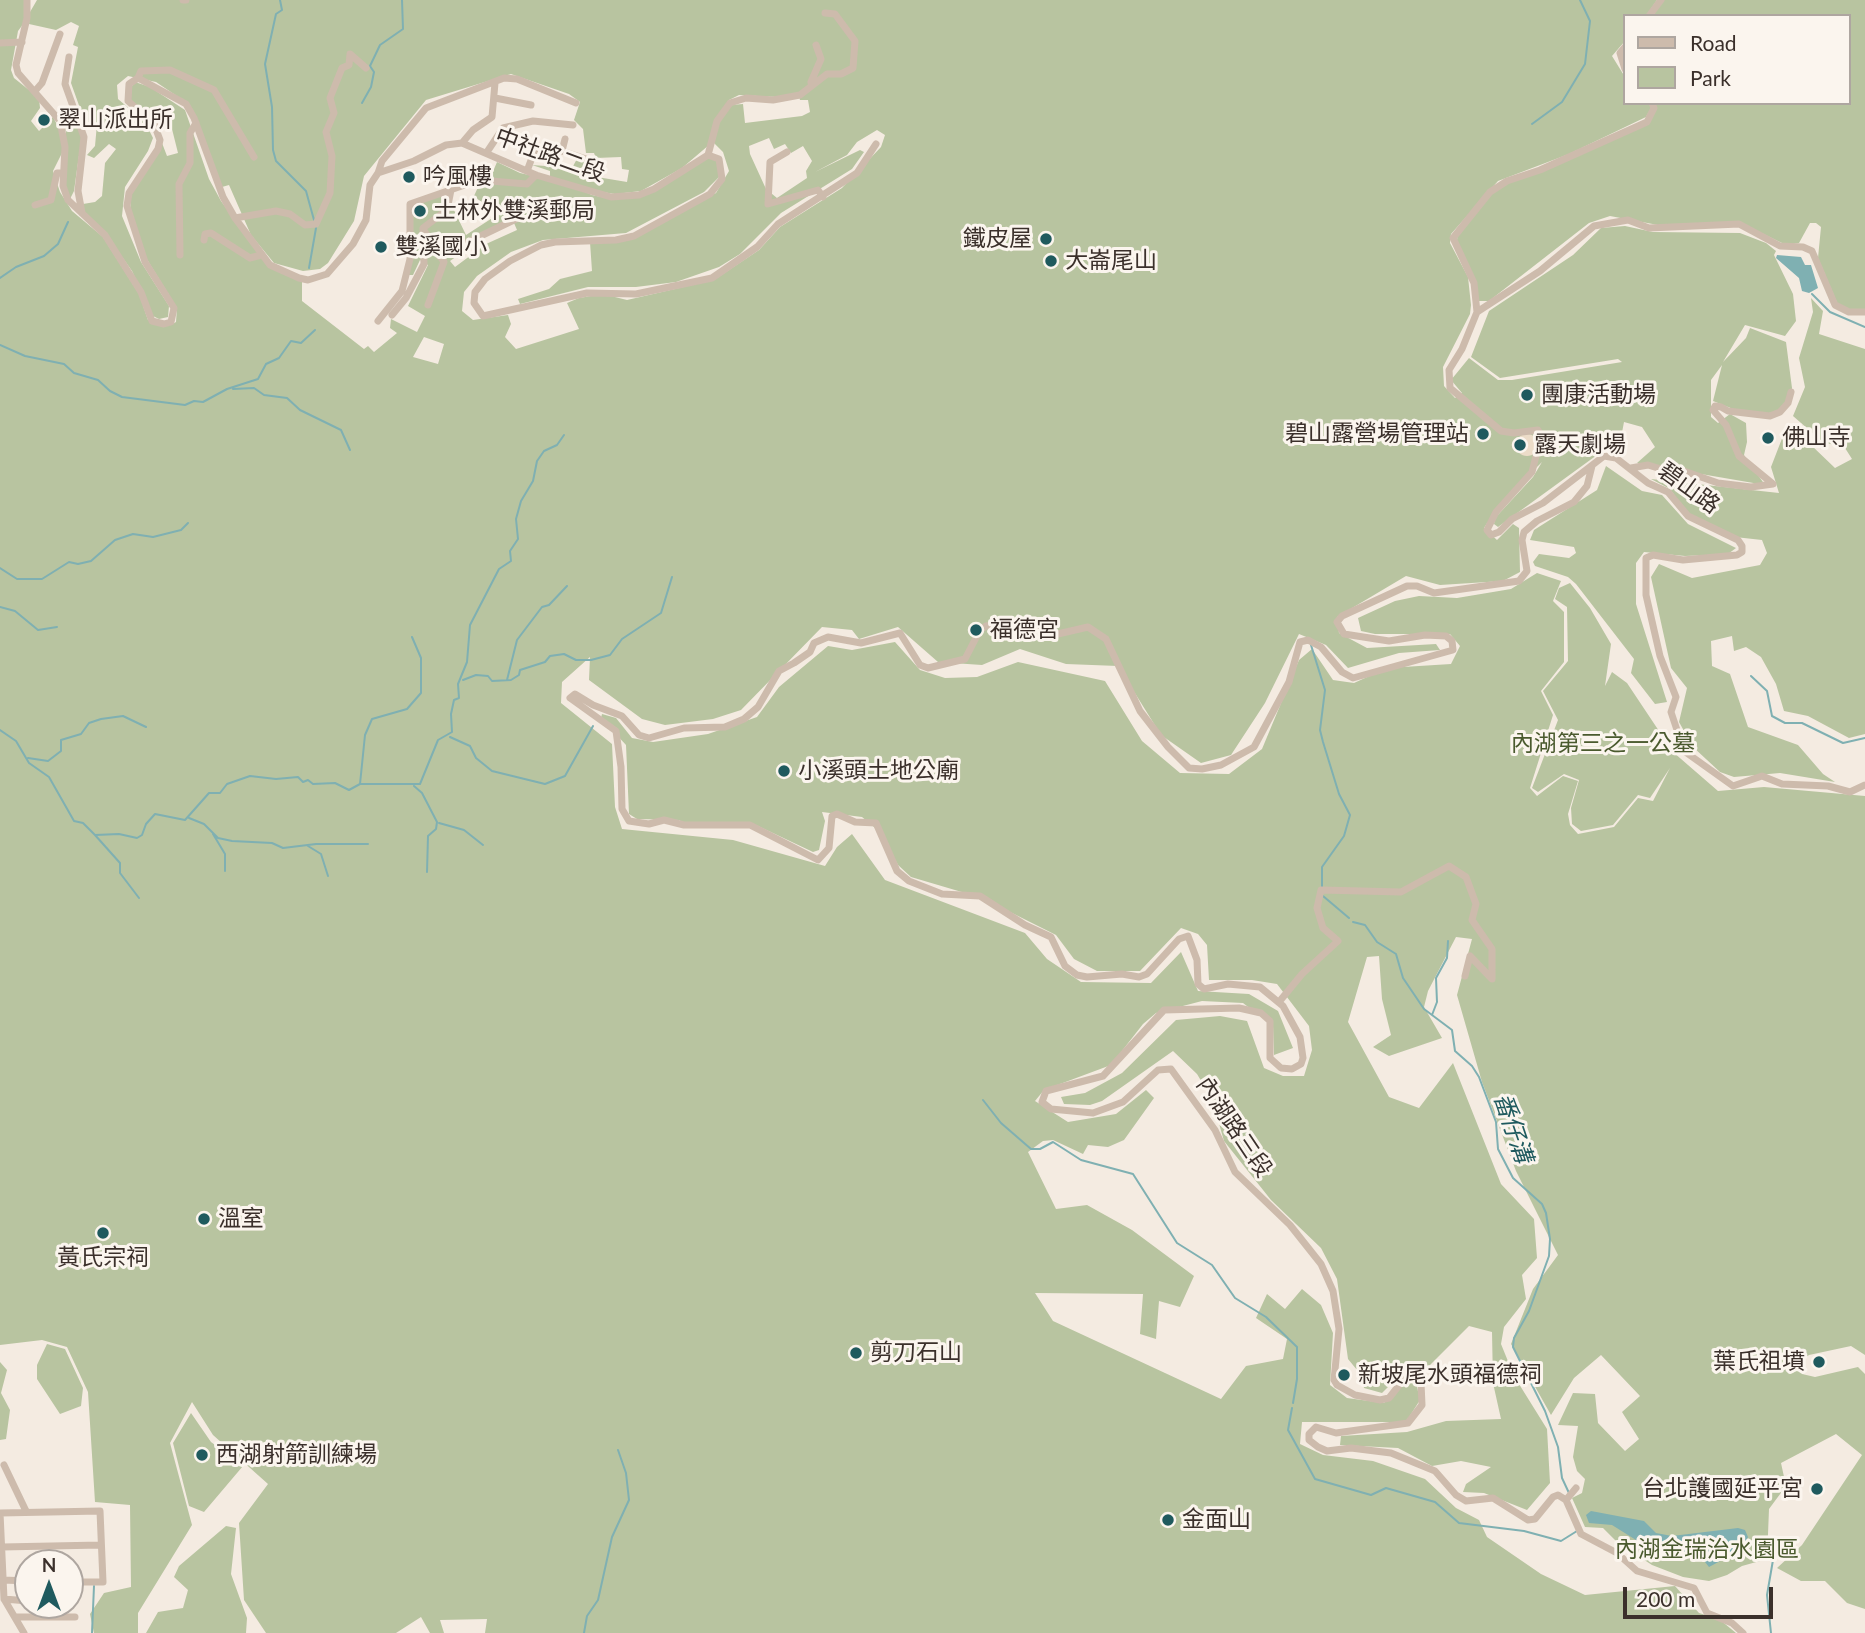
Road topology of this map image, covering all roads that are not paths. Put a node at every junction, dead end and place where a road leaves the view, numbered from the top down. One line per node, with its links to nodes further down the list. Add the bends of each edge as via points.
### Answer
1 (27, 0): 5 (street)
2 (825, 13): 13 (street, via 835,14 855,41 853,68 827,74)
3 (60, 34): 14 (street)
4 (0, 43): 5 (street)
5 (22, 43): 14 (street, via 18,73)
6 (816, 46): 13 (street, via 821,59)
7 (1624, 50): 9 (street, via 1620,60)
8 (69, 57): 37 (street, via 65,84 84,137 78,191)
9 (1624, 67)
10 (366, 68): 38 (street, via 350,54 349,65 342,68 330,98 334,113 326,132 330,193 316,224 305,225 276,211)
11 (138, 78): 19 (street, via 186,104); 28 (street, via 141,71 170,70 214,90); 37 (street, via 129,84 128,101 154,124 160,140 129,193 128,215 145,262 174,308 171,322 152,321 141,292 105,235)
12 (495, 83): 15 (street); 16 (street, via 517,79); 32 (street, via 426,108 382,161)
13 (807, 88): 27 (street, via 800,95 773,100 746,97 730,103 717,121)
14 (35, 91): 31 (street, via 61,121)
15 (495, 98): 17 (street); 22 (street, via 489,122 473,130)
16 (576, 103)
17 (531, 105)
18 (1653, 105): 46 (street, via 1647,122 1490,192 1453,238 1474,283)
19 (196, 123): 38 (street); 43 (street, via 190,133 190,163 179,184)
20 (572, 125): 25 (street, via 533,121 503,128)
21 (565, 139): 24 (street)
22 (462, 143): 25 (street, 中社路二段); 32 (street, 中社路二段)
23 (876, 144): 35 (street, via 857,173)
24 (562, 151): 29 (street); 30 (street, via 536,147)
25 (487, 152): 30 (street, 中社路二段)
26 (787, 152): 35 (street, via 770,162 768,204 818,190)
27 (708, 155): 33 (street, 中社路二段, via 654,189 623,197 600,195); 35 (street, via 717,156 722,169 719,184 710,194 626,238 566,240 525,252 479,285 474,297 477,310 489,316 587,293 636,295 712,278 757,247 778,225)
28 (254, 158)
29 (594, 162)
30 (527, 172): 33 (street, 中社路二段)
31 (63, 173): 36 (street, via 57,173 51,200); 37 (street, via 65,194)
32 (378, 173): 42 (street, via 370,185 362,231 327,274 299,278 277,270)
33 (536, 175): 34 (street, via 527,184 479,180)
34 (451, 190): 40 (street, via 447,210); 49 (street, via 410,204 410,259 402,290)
35 (823, 197)
36 (35, 205)
37 (82, 214)
38 (235, 218): 42 (street)
39 (516, 219): 44 (street)
40 (423, 228): 44 (street); 48 (street, via 424,264)
41 (204, 240): 42 (street, via 205,234 211,233 250,258)
42 (261, 255)
43 (180, 256)
44 (439, 256): 45 (street, via 444,262)
45 (428, 305)
46 (1477, 312): 47 (street, via 1540,271 1594,226 1628,220 1649,228 1739,224 1780,246 1803,247 1812,251 1835,305 1849,312); 51 (street, via 1449,370 1450,388 1501,431 1538,430 1541,436 1532,472 1487,530 1491,535 1499,532)
47 (1865, 312)
48 (392, 315)
49 (378, 321)
50 (1791, 392): 52 (street, via 1788,403 1770,416 1714,406 1713,410 1726,425 1739,456 1773,484 1751,487 1681,470 1648,465)
51 (1592, 466): 52 (street, 碧山路, via 1611,456); 55 (street, 內湖路三段, via 1587,486 1574,502 1524,532 1527,571 1519,581 1434,593 1407,586 1342,615 1338,622 1344,634 1389,641 1447,636 1453,650 1353,678 1321,647 1308,640 1300,642 1289,682 1254,747 1221,765 1189,768 1168,747 1140,711 1107,639 1088,627 1049,636 1016,621 986,626 965,659 928,668 920,665 900,633 861,643 828,637 779,671 758,707 744,719 649,738 639,735 622,716 571,694 573,702 616,731 622,809 629,821 750,825 818,860 829,848 832,816 876,823 897,872 934,892 980,896 1051,937 1065,966 1077,975 1139,977 1178,939 1188,936 1197,960 1198,984 1204,989 1253,984)
52 (1631, 468): 53 (street, 碧山路, via 1668,492 1688,516 1742,546 1737,555 1646,558 1646,596 1660,656 1676,697 1671,712 1684,751 1733,786 1762,776 1782,784 1850,792)
53 (1865, 785)
54 (1465, 976): 55 (street, via 1470,956 1492,979 1492,949 1472,920 1476,904 1466,877 1449,866 1401,892 1321,890 1317,908 1324,928 1338,941)
55 (1279, 1002): 58 (street, 內湖路三段, via 1300,1037 1303,1058 1292,1069 1281,1068 1270,1058 1270,1021 1261,1013 1239,1008 1164,1010 1103,1076 1046,1091 1042,1102 1051,1109 1093,1113 1123,1102 1158,1070 1171,1069 1215,1130 1235,1172 1290,1225 1321,1264 1333,1291 1339,1329 1337,1385 1355,1395 1380,1400 1389,1398 1408,1374 1415,1372 1421,1383 1422,1405 1408,1423 1336,1433 1316,1427 1309,1440 1318,1447 1391,1453 1435,1471 1466,1501 1493,1498 1528,1520 1535,1519 1553,1497)
56 (4, 1465): 59 (street)
57 (1576, 1488): 58 (street)
58 (1566, 1500): 68 (street, via 1579,1530 1617,1553 1637,1572 1694,1588 1707,1613)
59 (26, 1511): 60 (street, via 100,1511); 61 (street, via 1,1513)
60 (101, 1545): 61 (street); 64 (street, via 103,1581)
61 (2, 1547): 62 (street)
62 (3, 1580): 63 (street); 65 (street)
63 (14, 1580)
64 (84, 1582)
65 (4, 1599): 66 (street); 67 (street)
66 (14, 1600)
67 (14, 1615)
68 (1743, 1633)

